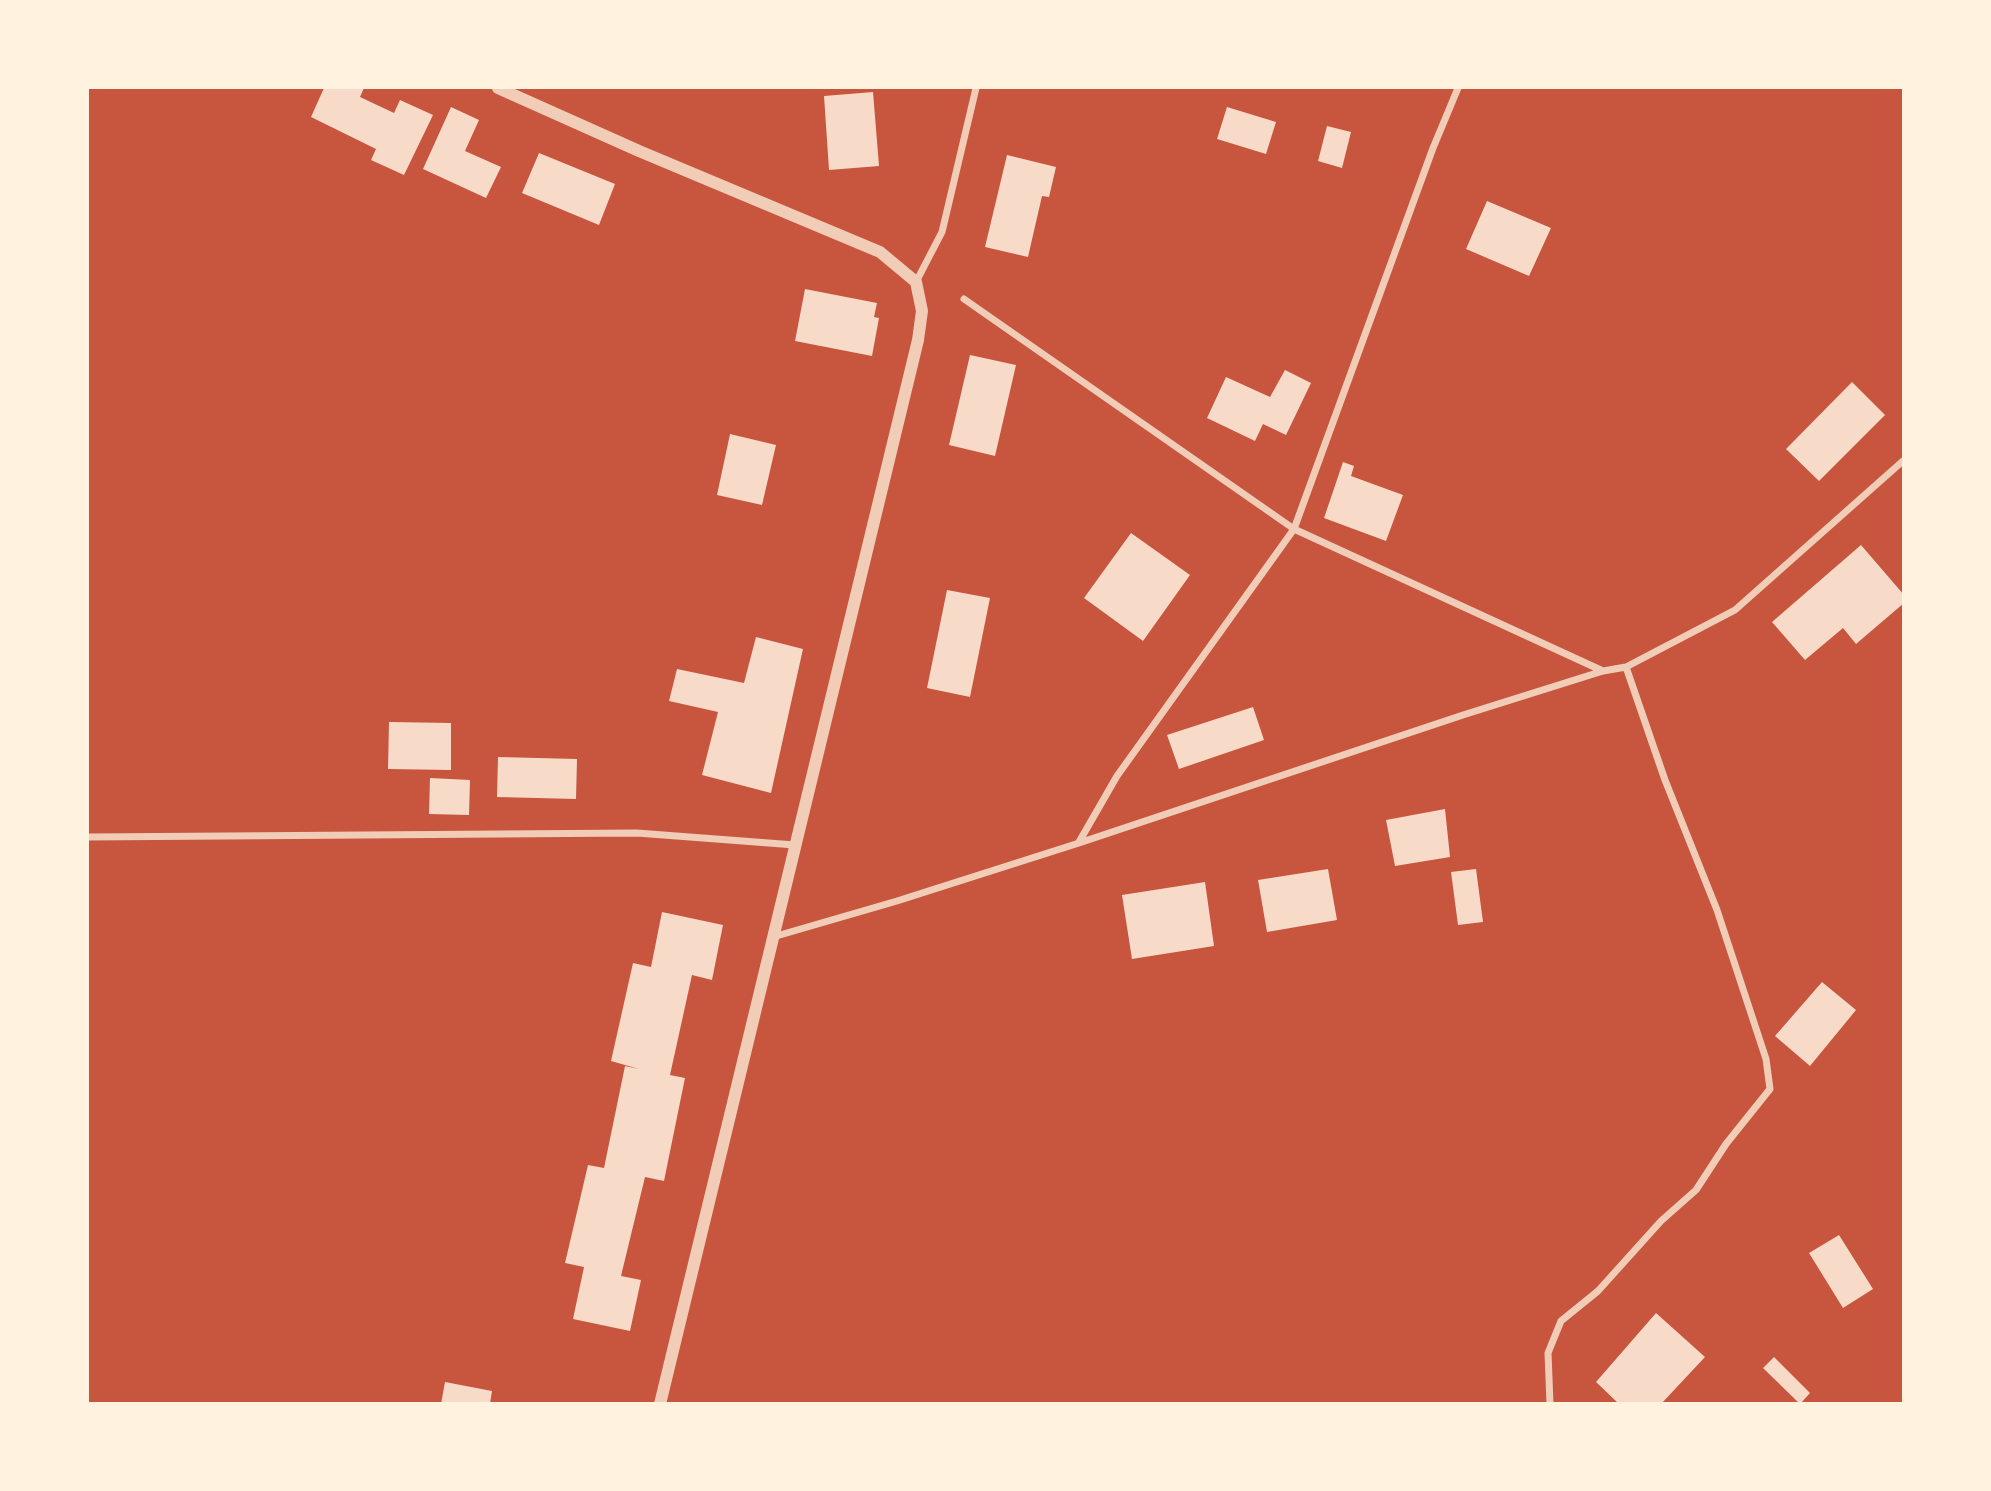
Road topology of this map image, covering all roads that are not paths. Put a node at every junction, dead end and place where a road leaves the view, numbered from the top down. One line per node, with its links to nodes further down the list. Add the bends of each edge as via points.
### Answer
1 (499, 88): 4 (street, via 880,252)
2 (976, 88): 4 (street, via 942,232)
3 (1458, 88): 7 (street)
4 (916, 282): 12 (street, via 922,311 918,340)
5 (964, 299): 7 (street)
6 (1903, 460): 8 (street, via 1735,610)
7 (1294, 530): 9 (street); 11 (street, via 1117,776)
8 (1626, 667): 9 (street); 15 (street, via 1717,910 1766,1059 1770,1089 1696,1190 1661,1221 1598,1291 1561,1321 1548,1353)
9 (1604, 671): 11 (street)
10 (91, 837): 12 (street, via 637,833)
11 (1079, 843): 13 (street)
12 (795, 845): 13 (street)
13 (773, 937): 14 (street)
14 (660, 1404)
15 (1550, 1404)

